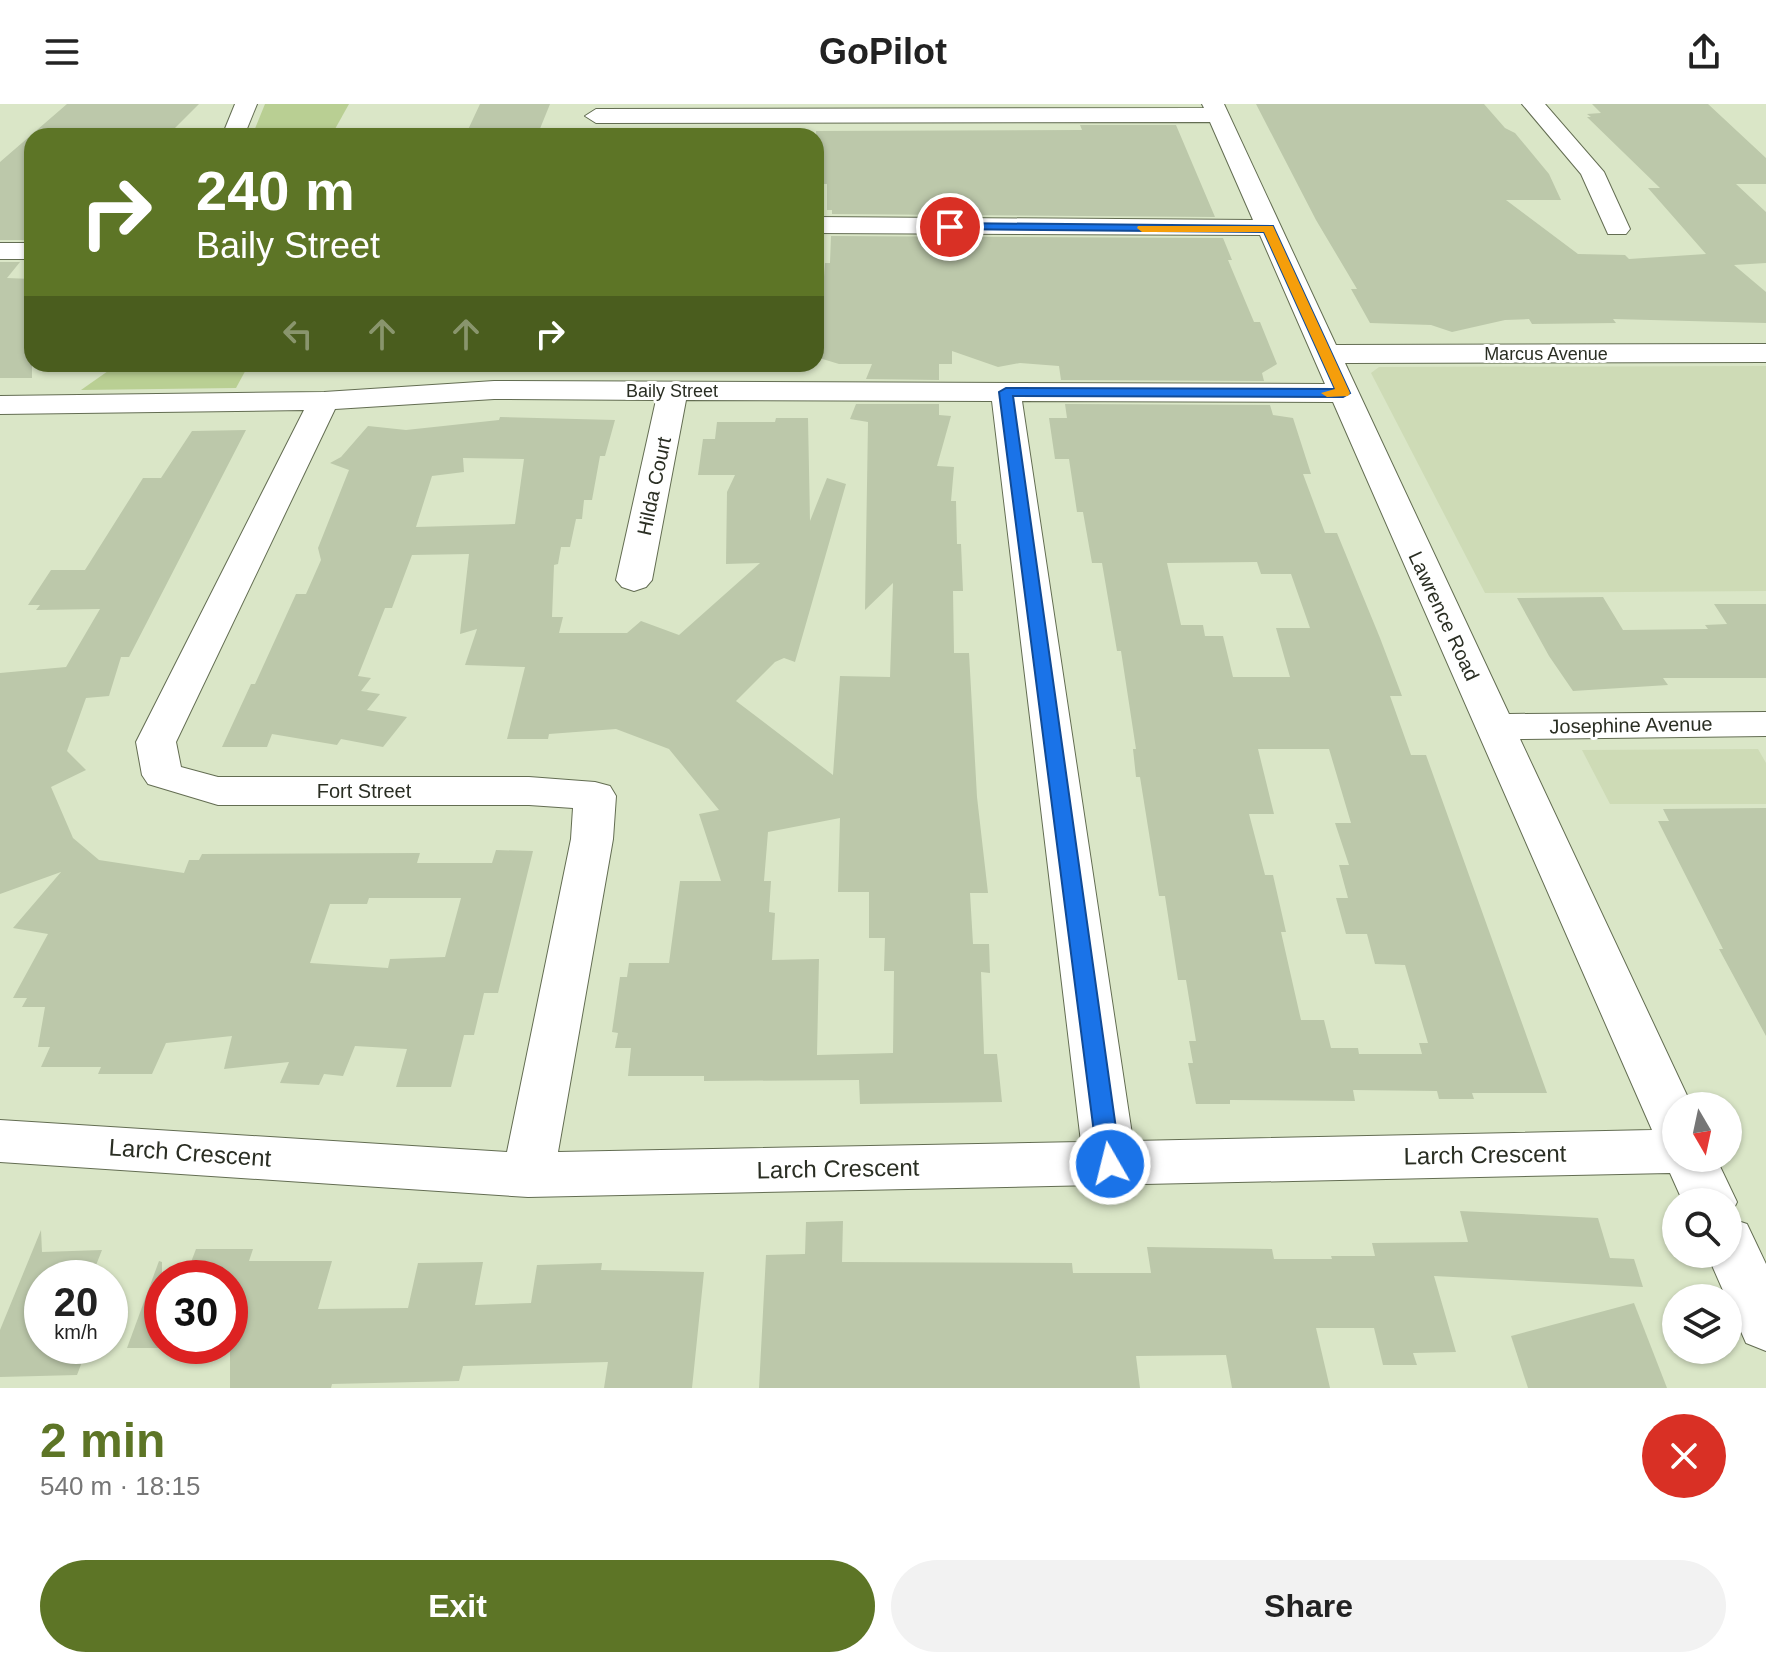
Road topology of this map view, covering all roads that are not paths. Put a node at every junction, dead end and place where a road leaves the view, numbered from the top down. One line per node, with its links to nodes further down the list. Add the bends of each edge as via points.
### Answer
1 (246, 104): 5 (street)
2 (1533, 104): 8 (street, via 1592,172)
3 (1215, 109): 4 (street); 7 (street, Lawrence Road)
4 (595, 119)
5 (236, 128)
6 (824, 225): 7 (street)
7 (1269, 228): 12 (street, Lawrence Road)
8 (1617, 229)
9 (0, 251): 10 (street)
10 (24, 251)
11 (1766, 353): 12 (street, Marcus Avenue)
12 (1326, 354): 15 (street, Lawrence Road)
13 (673, 391): 14 (street, Baily Street); 16 (street, Baily Street, via 494,390); 18 (street, Hilda Court)
14 (1006, 392): 15 (street, Baily Street); 24 (street)
15 (1343, 393): 20 (street, Lawrence Road)
16 (324, 401): 17 (street, Baily Street); 25 (street, Fort Street, via 156,742 162,775 218,791 529,791 595,796 592,839)
17 (0, 405)
18 (634, 580)
19 (1766, 724): 20 (street, Josephine Avenue)
20 (1495, 727): 21 (street, Lawrence Road)
21 (1662, 1096)
22 (0, 1141): 25 (street, Larch Crescent)
23 (1662, 1151): 24 (street, Larch Crescent)
24 (1110, 1164): 25 (street, Larch Crescent)
25 (528, 1175)
26 (1740, 1268): 27 (street)
27 (1766, 1325)

